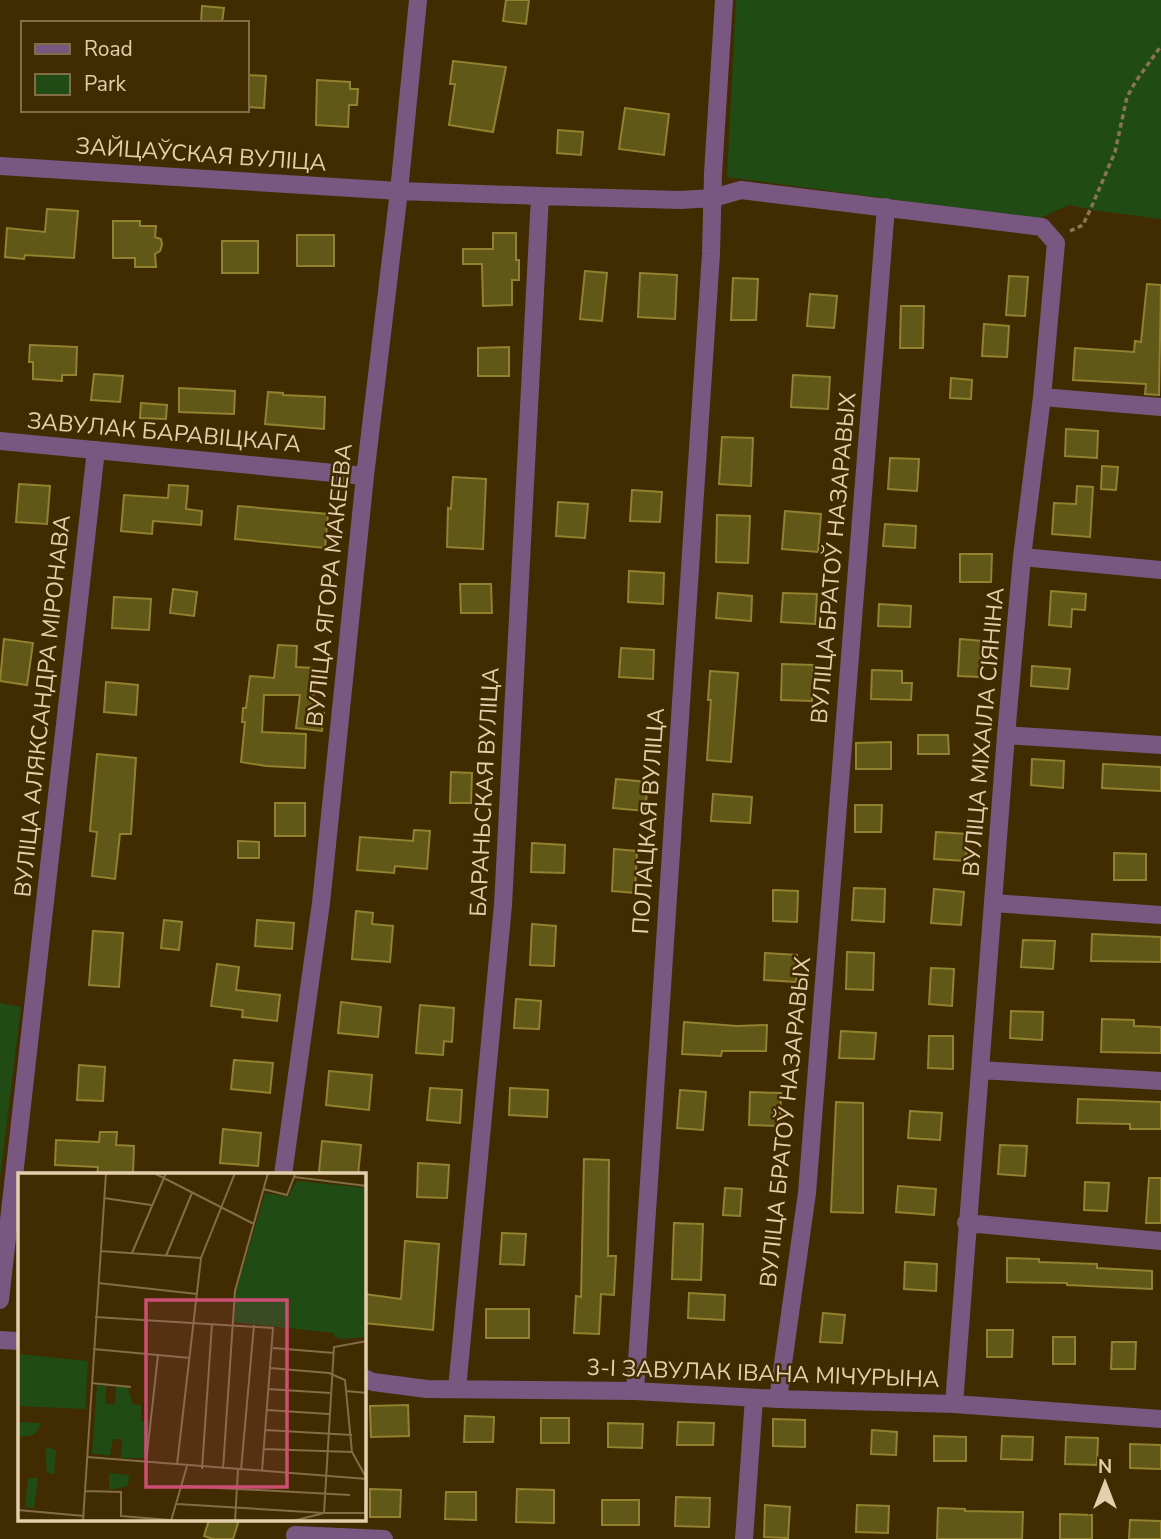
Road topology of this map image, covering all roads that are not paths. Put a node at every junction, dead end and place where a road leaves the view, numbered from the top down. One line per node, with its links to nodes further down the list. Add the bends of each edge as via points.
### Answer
1 (418, 0): 4 (street, ВУЛІЦА ЯГОРА МАКЕЕВА)
2 (724, 0): 6 (street, ПОЛАЦКАЯ ВУЛІЦА)
3 (0, 166): 4 (street, ЗАЙЦАЎСКАЯ ВУЛІЦА)
4 (398, 191): 5 (street); 12 (street, ВУЛІЦА ЯГОРА МАКЕЕВА)
5 (540, 196): 6 (street); 28 (street, БАРАНЬСКАЯ ВУЛІЦА, via 503,905)
6 (713, 198): 7 (street, via 741,190); 29 (street, ПОЛАЦКАЯ ВУЛІЦА)
7 (886, 207): 8 (street, ВУЛІЦА МІХАІЛА СІЯНІНА, via 1042,227 1056,243); 31 (street, ВУЛІЦА БРАТОЎ НАЗАРАВЫХ, via 807,1193)
8 (1042, 397): 9 (street); 13 (street, ВУЛІЦА МІХАІЛА СІЯНІНА)
9 (1161, 407)
10 (0, 441): 11 (street, ЗАВУЛАК БАРАВІЦКАГА)
11 (96, 450): 12 (street, ЗАВУЛАК БАРАВІЦКАГА); 24 (street, ВУЛІЦА АЛЯКСАНДРА МІРОНАВА)
12 (365, 476): 21 (street, ВУЛІЦА ЯГОРА МАКЕЕВА, via 321,903)
13 (1022, 557): 14 (street); 15 (street, ВУЛІЦА МІХАІЛА СІЯНІНА)
14 (1161, 570)
15 (1006, 735): 16 (street); 17 (street, ВУЛІЦА МІХАІЛА СІЯНІНА)
16 (1161, 744)
17 (993, 903): 18 (street); 19 (street, ВУЛІЦА МІХАІЛА СІЯНІНА)
18 (1161, 915)
19 (979, 1070): 20 (street); 22 (street, ВУЛІЦА МІХАІЛА СІЯНІНА)
20 (1161, 1082)
21 (284, 1173)
22 (966, 1223): 23 (street); 32 (street, ВУЛІЦА МІХАІЛА СІЯНІНА)
23 (1161, 1241)
24 (0, 1300)
25 (0, 1340): 26 (street)
26 (18, 1341)
27 (366, 1378): 28 (street, 3-І ЗАВУЛАК ІВАНА МІЧУРЫНА)
28 (457, 1390): 29 (street, 3-І ЗАВУЛАК ІВАНА МІЧУРЫНА)
29 (635, 1391): 30 (street, 3-І ЗАВУЛАК ІВАНА МІЧУРЫНА)
30 (754, 1398): 31 (street, 3-І ЗАВУЛАК ІВАНА МІЧУРЫНА); 36 (street)
31 (778, 1399): 32 (street, 3-І ЗАВУЛАК ІВАНА МІЧУРЫНА)
32 (954, 1404): 33 (street, 3-І ЗАВУЛАК ІВАНА МІЧУРЫНА)
33 (1161, 1419)
34 (296, 1531): 35 (street)
35 (384, 1539)
36 (744, 1539)

